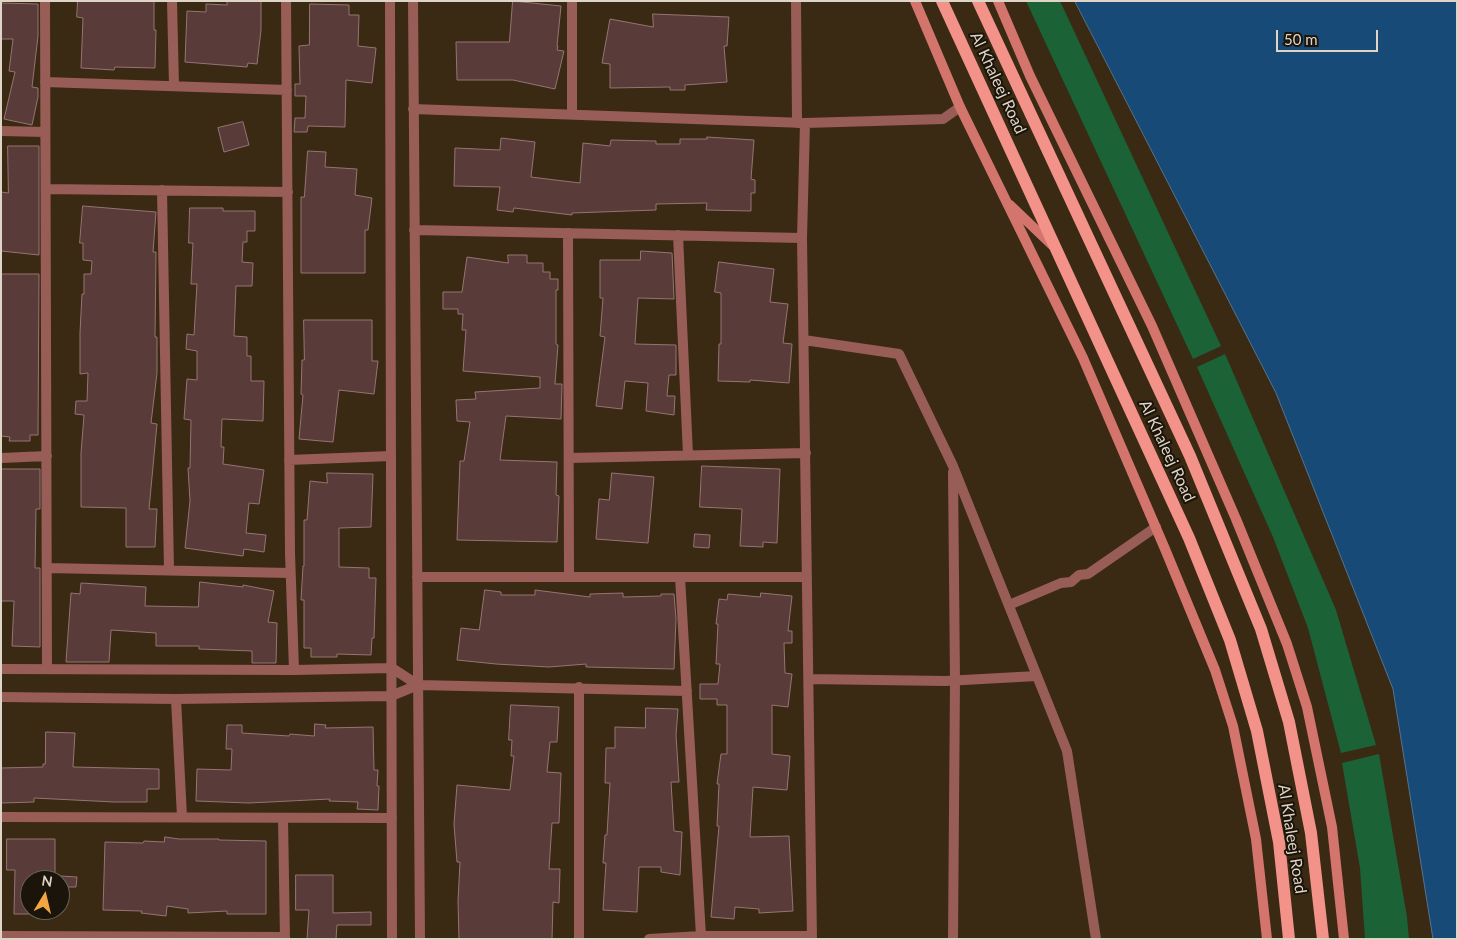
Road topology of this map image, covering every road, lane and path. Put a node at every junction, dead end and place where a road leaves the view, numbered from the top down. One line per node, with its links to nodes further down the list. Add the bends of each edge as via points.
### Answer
1 (45, 1): 12 (street)
2 (172, 1): 13 (street)
3 (286, 1): 14 (street)
4 (390, 1): 33 (street)
5 (413, 1): 16 (street)
6 (572, 1): 17 (street)
7 (796, 1): 18 (street)
8 (915, 1): 15 (main road)
9 (942, 1): 29 (main road, Al Khaleej Road)
10 (978, 1): 77 (main road, Al Khaleej Road, via 1190,456 1261,629 1289,722 1311,833)
11 (998, 1): 78 (main road, via 1030,76 1152,326 1287,644 1307,708 1332,827)
12 (45, 82): 13 (street); 20 (street)
13 (174, 86): 14 (street)
14 (287, 90): 23 (street)
15 (960, 107): 18 (street, via 943,119); 24 (main road)
16 (413, 109): 17 (street); 25 (street)
17 (572, 114): 18 (street)
18 (801, 123): 28 (street)
19 (1, 131): 20 (street)
20 (45, 132): 21 (street)
21 (46, 189): 22 (street); 32 (street)
22 (162, 190): 23 (street); 41 (street)
23 (288, 192): 37 (street)
24 (1006, 201): 29 (main road); 39 (main road, via 1082,358)
25 (414, 230): 26 (street); 43 (street)
26 (568, 233): 27 (street); 36 (street)
27 (678, 235): 28 (street); 34 (street)
28 (802, 238): 30 (street)
29 (1056, 249): 76 (main road, Al Khaleej Road, via 1189,538 1230,640 1257,731 1278,842)
30 (804, 340): 31 (street); 38 (street, via 899,354)
31 (806, 453): 34 (street); 46 (street)
32 (47, 456): 35 (street); 40 (street)
33 (391, 456): 37 (street); 48 (street)
34 (688, 456): 36 (street)
35 (1, 458)
36 (569, 458): 44 (street)
37 (289, 460): 42 (street)
38 (953, 466): 47 (street); 54 (street)
39 (1156, 527): 47 (street, via 1088,574); 75 (main road, via 1215,670 1233,726 1256,839)
40 (47, 568): 41 (street); 50 (street)
41 (169, 570): 42 (street)
42 (290, 573): 51 (street)
43 (417, 577): 44 (street); 55 (street)
44 (569, 577): 45 (street)
45 (680, 577): 46 (street); 57 (street)
46 (807, 577): 53 (street)
47 (1009, 606): 52 (street)
48 (392, 668): 51 (street); 55 (street); 58 (street)
49 (1, 669): 50 (street)
50 (47, 669): 51 (street)
51 (294, 670)
52 (1037, 676): 54 (street); 74 (street, via 1067,751)
53 (809, 679): 54 (street); 68 (street)
54 (955, 680): 73 (street)
55 (418, 684): 56 (street); 58 (street); 70 (street)
56 (579, 687): 57 (street); 71 (street)
57 (687, 691): 66 (street)
58 (391, 696): 60 (street); 64 (street)
59 (1, 697): 60 (street)
60 (176, 699): 62 (street)
61 (1, 817): 62 (street)
62 (182, 817): 63 (street)
63 (282, 818): 64 (street); 67 (street)
64 (392, 818): 69 (street)
65 (1, 936): 67 (street)
66 (701, 936): 68 (street); 72 (street)
67 (285, 938)
68 (812, 938)
69 (392, 939)
70 (420, 939)
71 (579, 939)
72 (649, 939)
73 (953, 939)
74 (1096, 939)
75 (1267, 939)
76 (1289, 939)
77 (1323, 939)
78 (1344, 939)

